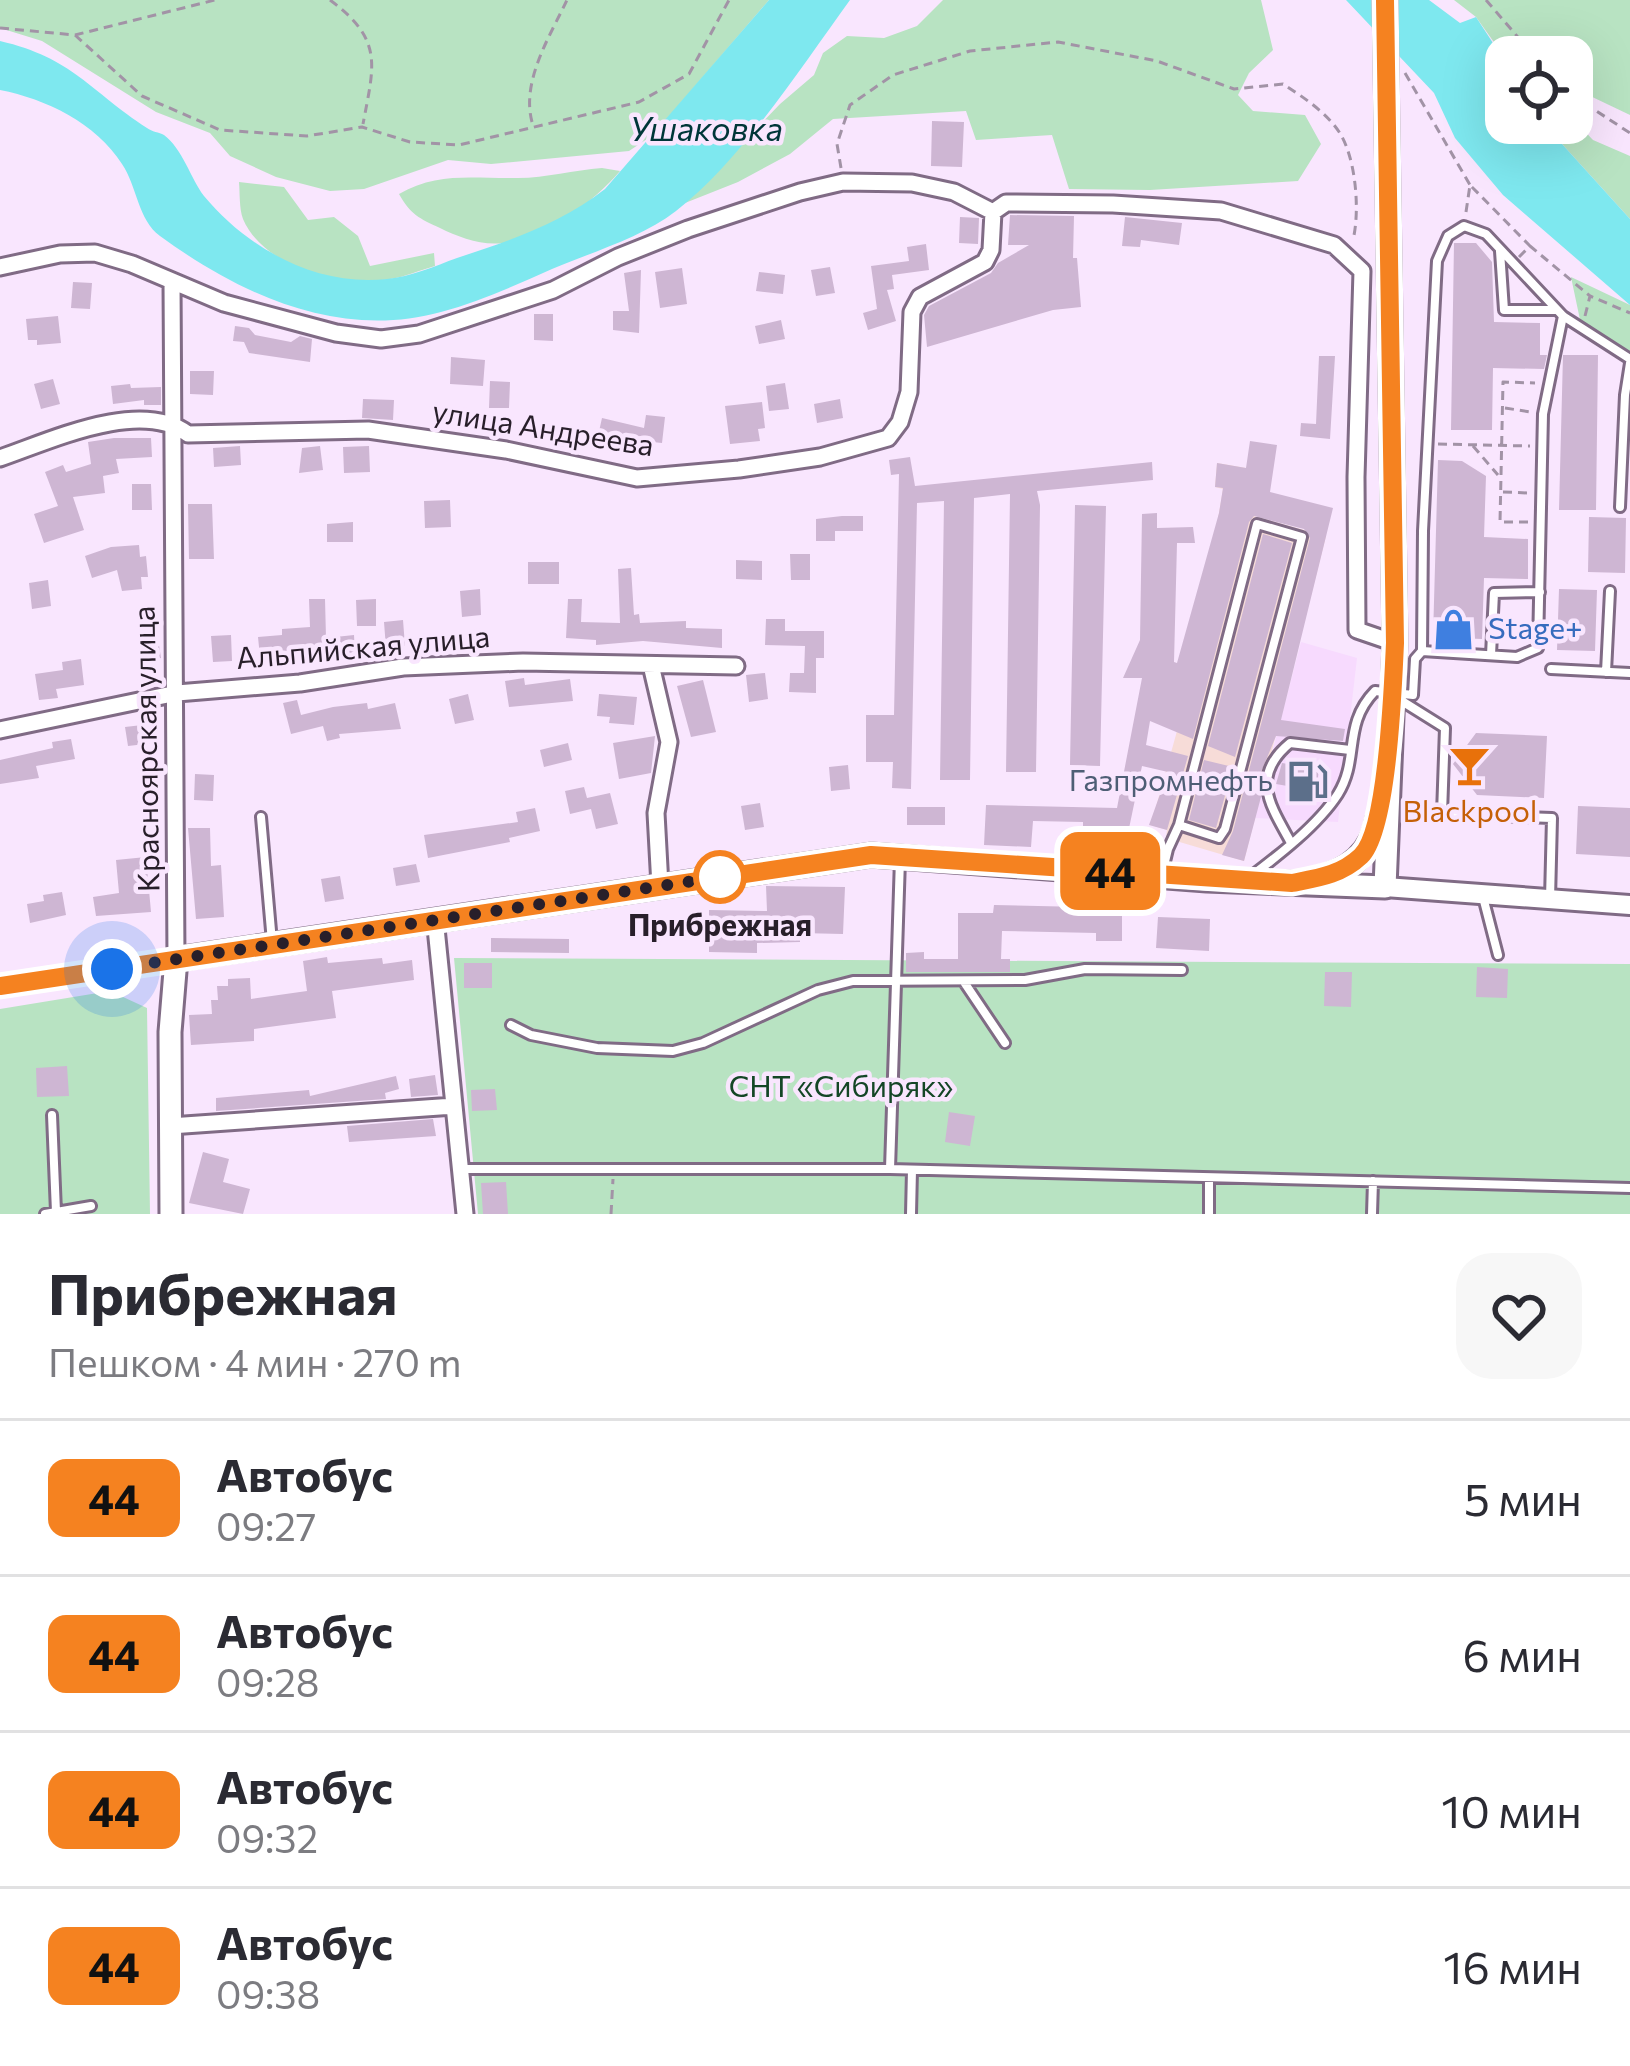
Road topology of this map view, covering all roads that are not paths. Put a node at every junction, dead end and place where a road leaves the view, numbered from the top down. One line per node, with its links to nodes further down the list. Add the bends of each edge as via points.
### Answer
1 (1385, 0): 13 (main road)
2 (993, 212): 5 (street, via 912,183 843,182 688,230 553,290 381,339 224,303); 8 (street, улица Андреева, via 985,262 920,298 912,312 900,422 888,438 820,457 637,478 427,436 188,434); 13 (street, via 1006,203 1221,211 1334,245 1361,271 1357,630)
3 (1500, 250): 6 (lane); 6 (lane, via 1504,310); 14 (lane, via 1464,226 1448,236 1437,261)
4 (0, 268): 5 (street, via 95,254)
5 (172, 282): 8 (street, Красноярская улица)
6 (1560, 313): 7 (lane); 12 (lane, via 1543,414)
7 (1630, 361): 10 (lane)
8 (173, 422): 9 (street, улица Андреева, via 90,427); 21 (street, Красноярская улица)
9 (0, 458)
10 (1620, 507)
11 (1610, 591): 19 (lane)
12 (1540, 592): 15 (lane, via 1538,648); 15 (lane, via 1495,592)
13 (1395, 643): 22 (main road)
14 (1422, 651): 15 (lane); 22 (lane, via 1414,695)
15 (1491, 656)
16 (651, 664): 17 (street, Альпийская улица); 21 (street, Альпийская улица, via 403,667); 33 (street, via 669,742 656,813)
17 (736, 666)
18 (1551, 669): 19 (lane)
19 (1606, 672): 20 (lane)
20 (1630, 673)
21 (177, 692): 23 (street, Альпийская улица); 41 (street, Красноярская улица)
22 (1392, 695): 24 (main road); 25 (lane, via 1375,691 1360,706); 36 (lane, via 1445,728 1442,814 1552,818)
23 (0, 730)
24 (1389, 747): 32 (main road, via 1368,848 1333,876); 34 (main road)
25 (1350, 750): 28 (lane, via 1339,793); 28 (lane, via 1290,743 1280,752 1265,782 1267,800)
26 (261, 817): 39 (lane)
27 (1179, 825): 27 (lane, via 1257,524 1302,537 1225,829 1219,838); 30 (lane)
28 (1290, 841): 31 (lane)
29 (900, 855): 30 (main road); 33 (main road); 44 (lane)
30 (1161, 876): 31 (main road)
31 (1245, 881): 32 (main road)
32 (1292, 883): 34 (main road)
33 (660, 886): 38 (main road)
34 (1385, 887): 35 (street)
35 (1483, 896): 36 (street); 40 (lane)
36 (1550, 900): 37 (street)
37 (1630, 905)
38 (435, 918): 39 (main road); 48 (street)
39 (272, 944): 41 (main road)
40 (1498, 955)
41 (176, 959): 45 (street); 50 (main road, Красноярская улица)
42 (1182, 970): 43 (lane)
43 (963, 981): 44 (lane); 47 (lane)
44 (896, 982): 46 (lane, via 818,989 673,1051 597,1048); 52 (lane)
45 (0, 986)
46 (511, 1025)
47 (1005, 1043)
48 (454, 1106): 50 (street); 51 (street)
49 (52, 1115): 58 (lane)
50 (170, 1126): 60 (main road, Красноярская улица)
51 (461, 1169): 52 (lane); 61 (street)
52 (890, 1169): 53 (lane)
53 (912, 1170): 54 (lane); 62 (lane)
54 (1209, 1178): 55 (lane); 63 (lane)
55 (1373, 1181): 56 (lane); 64 (lane)
56 (1630, 1188)
57 (91, 1206): 58 (lane)
58 (56, 1212): 59 (lane)
59 (45, 1214)
60 (171, 1214)
61 (465, 1214)
62 (911, 1214)
63 (1209, 1214)
64 (1372, 1214)

